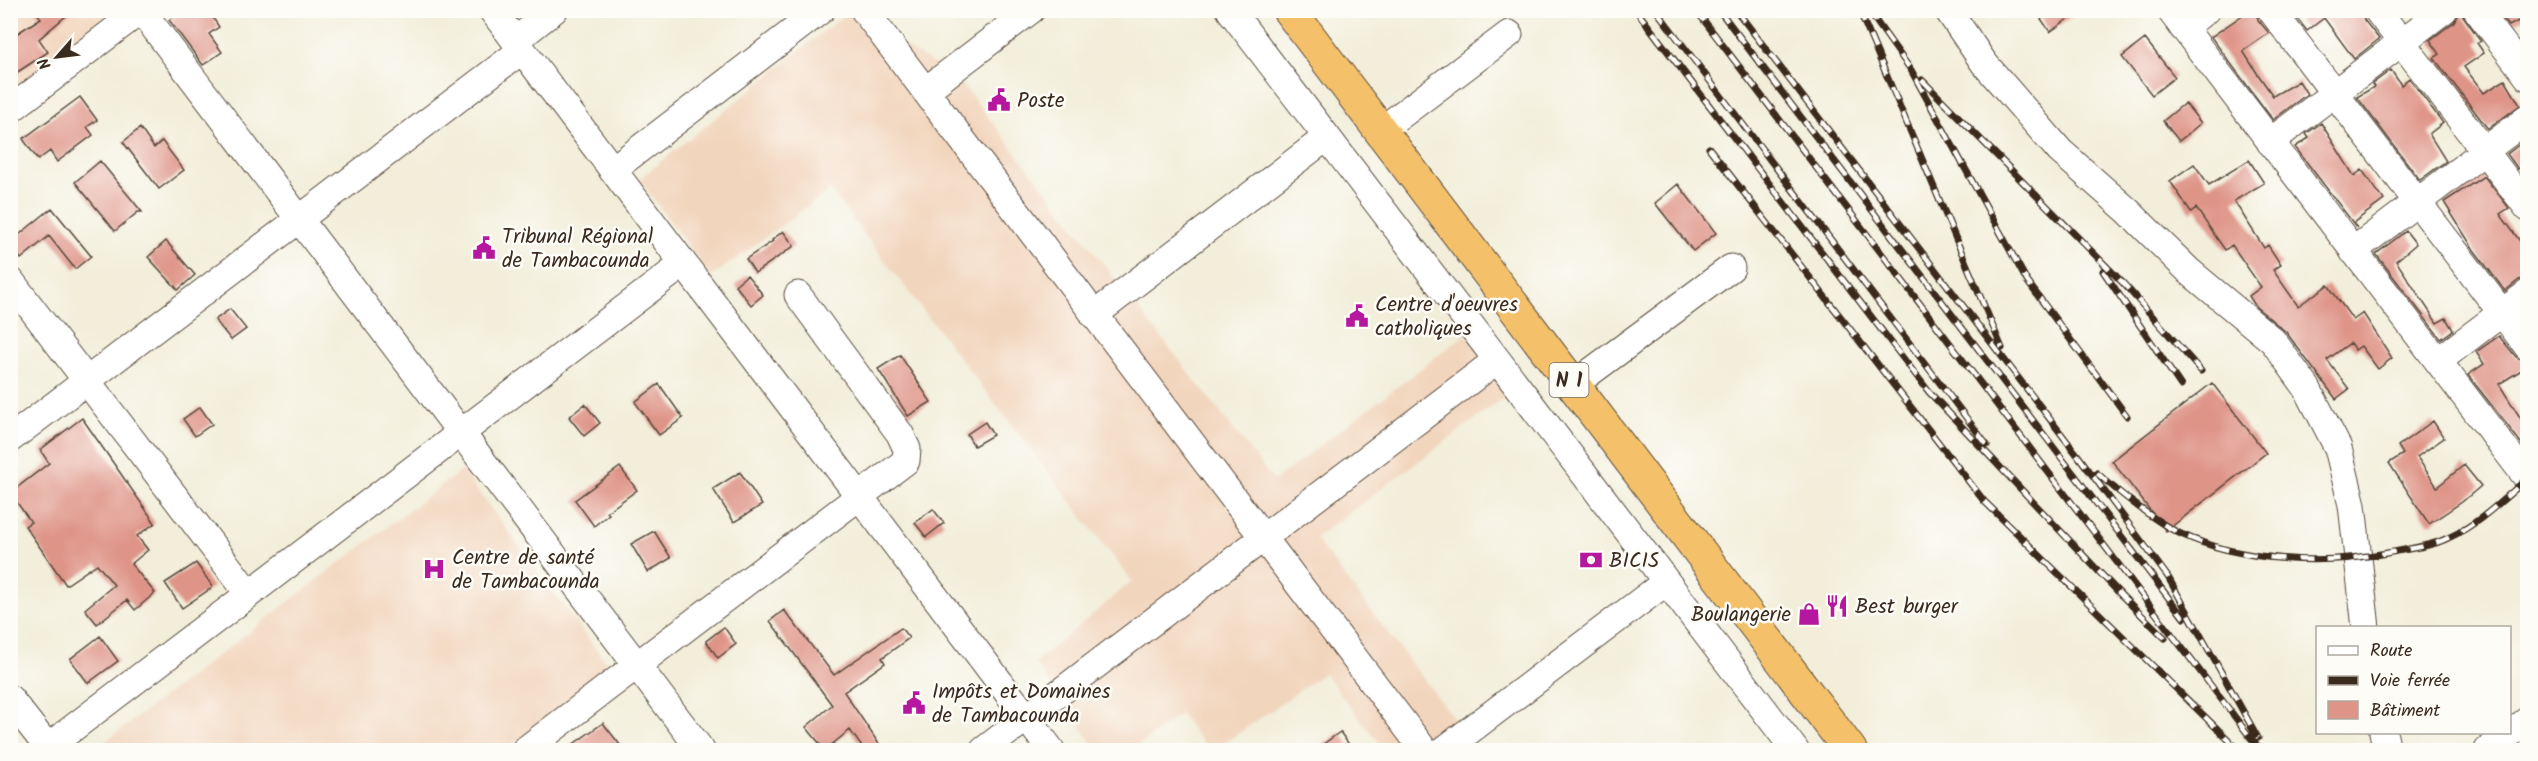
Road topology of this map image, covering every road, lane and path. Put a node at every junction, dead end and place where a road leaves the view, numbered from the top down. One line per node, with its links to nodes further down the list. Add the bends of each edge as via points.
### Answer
1 (141, 10): 22 (street); 31 (street)
2 (492, 10): 18 (street)
3 (554, 10): 18 (street)
4 (821, 10): 28 (street)
5 (864, 10): 20 (street)
6 (1031, 10): 20 (street)
7 (1230, 10): 25 (street)
8 (1289, 10): 24 (highway, N 1)
9 (1948, 10): 52 (street, via 1984,63 2060,151 2190,272 2272,340 2307,388 2338,448 2352,505)
10 (2206, 10): 15 (street)
11 (2271, 10): 21 (street)
12 (2377, 10): 17 (street)
13 (2444, 10): 17 (street)
14 (2477, 10): 19 (street)
15 (2176, 19): 26 (street)
16 (1509, 34): 24 (street)
17 (2402, 43): 21 (street); 27 (street)
18 (518, 45): 28 (street); 31 (street)
19 (2528, 77)
20 (925, 91): 39 (street)
21 (2334, 94): 26 (street); 29 (street)
22 (10, 110)
23 (2528, 118): 27 (street)
24 (1380, 130): 44 (highway, N 1)
25 (1327, 137): 39 (street); 41 (street)
26 (2270, 142): 32 (street)
27 (2484, 151): 29 (street); 30 (street)
28 (612, 170): 33 (street)
29 (2417, 202): 32 (street); 38 (street)
30 (2528, 208)
31 (299, 219): 43 (street); 45 (street)
32 (2353, 251): 42 (street)
33 (683, 264): 45 (street); 48 (street)
34 (1731, 268): 44 (street)
35 (10, 280): 43 (street)
36 (2528, 293): 38 (street)
37 (798, 296): 48 (street, via 900,434 907,449 906,461)
38 (2502, 313): 40 (street); 42 (street)
39 (1094, 315): 49 (street)
40 (2528, 347)
41 (1497, 360): 49 (street); 50 (street)
42 (2438, 362): 47 (street)
43 (87, 381): 46 (street); 51 (street)
44 (1573, 385): 67 (highway, N 1)
45 (461, 433): 51 (street); 53 (street)
46 (10, 439)
47 (2528, 479)
48 (859, 496): 53 (street); 55 (street)
49 (1263, 538): 55 (street); 64 (street)
50 (1666, 582): 65 (street); 66 (street)
51 (249, 594): 59 (street)
52 (2366, 626)
53 (637, 665): 60 (street); 61 (street)
54 (10, 699): 59 (street)
55 (1027, 718): 62 (street); 63 (street)
56 (2528, 720): 58 (street)
57 (2383, 734): 68 (street)
58 (2496, 748)
59 (47, 750)
60 (525, 750)
61 (701, 750)
62 (984, 750)
63 (1051, 750)
64 (1424, 750)
65 (1444, 750)
66 (1795, 750)
67 (1850, 750)
68 (2387, 750)

